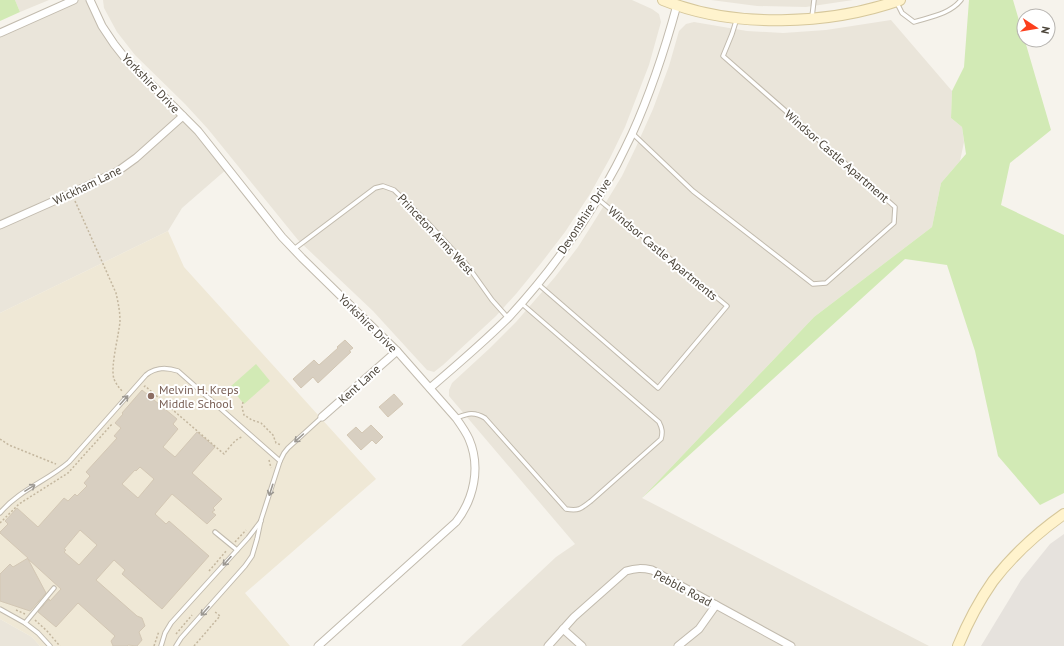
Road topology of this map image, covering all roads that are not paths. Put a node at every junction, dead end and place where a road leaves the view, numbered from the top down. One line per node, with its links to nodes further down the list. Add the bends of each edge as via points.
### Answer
1 (74, 0): 10 (street)
2 (90, 0): 11 (street, Yorkshire Drive, via 102,26 125,58)
3 (663, 0): 7 (street)
4 (814, 0): 9 (lane)
5 (961, 0): 6 (lane, via 957,5 935,16 914,22 902,13)
6 (898, 1): 9 (street, via 861,11)
7 (677, 5): 8 (street); 12 (street, Devonshire Drive, via 650,91)
8 (737, 18): 9 (street); 12 (lane, Windsor Castle Apartment, via 723,56 895,207 894,223 826,283 813,284 693,191)
9 (812, 19)
10 (0, 33)
11 (183, 116): 14 (street, Wickham Lane, via 129,164 72,194); 15 (street, Yorkshire Drive)
12 (632, 134): 13 (street, Devonshire Drive)
13 (598, 199): 16 (street, Devonshire Drive, via 577,232); 16 (lane, Windsor Castle Apartments, via 727,306 658,388)
14 (0, 225)
15 (294, 249): 18 (lane, Princeton Arms West, via 375,188 383,186 394,190 468,265); 19 (street, Yorkshire Drive)
16 (538, 283): 17 (street, Devonshire Drive)
17 (521, 303): 18 (street, Devonshire Drive); 22 (lane, via 659,422 662,427 661,439 591,501 579,510 573,510 566,509 485,418 468,413)
18 (508, 318): 20 (street, Devonshire Drive)
19 (397, 351): 20 (street, Yorkshire Drive); 21 (street, Kent Lane)
20 (430, 388): 22 (street, Yorkshire Drive)
21 (322, 417): 23 (lane, one-way to 23, via 288,448)
22 (456, 418): 37 (street, Yorkshire Drive, via 470,440 475,466 472,491 462,514)
23 (280, 461): 24 (lane, one-way to 23, via 16,497 69,462 146,375 161,368 178,371); 26 (lane, one-way to 26)
24 (0, 513)
25 (1064, 514): 42 (street, via 1008,562 977,607)
26 (261, 520): 28 (lane); 36 (lane, one-way to 36, via 252,556)
27 (215, 532): 28 (lane)
28 (237, 550): 35 (lane, one-way to 35, via 171,623)
29 (54, 588): 32 (lane)
30 (716, 606): 33 (street, Pebble Road, via 652,570 635,568 626,571); 40 (street, via 699,629); 41 (street, Pebble Road)
31 (0, 609): 32 (lane)
32 (25, 623): 34 (lane)
33 (562, 629): 38 (street, Pebble Road); 39 (street)
34 (50, 646)
35 (161, 646)
36 (176, 646)
37 (318, 646)
38 (548, 646)
39 (582, 646)
40 (678, 646)
41 (791, 646)
42 (958, 646)

